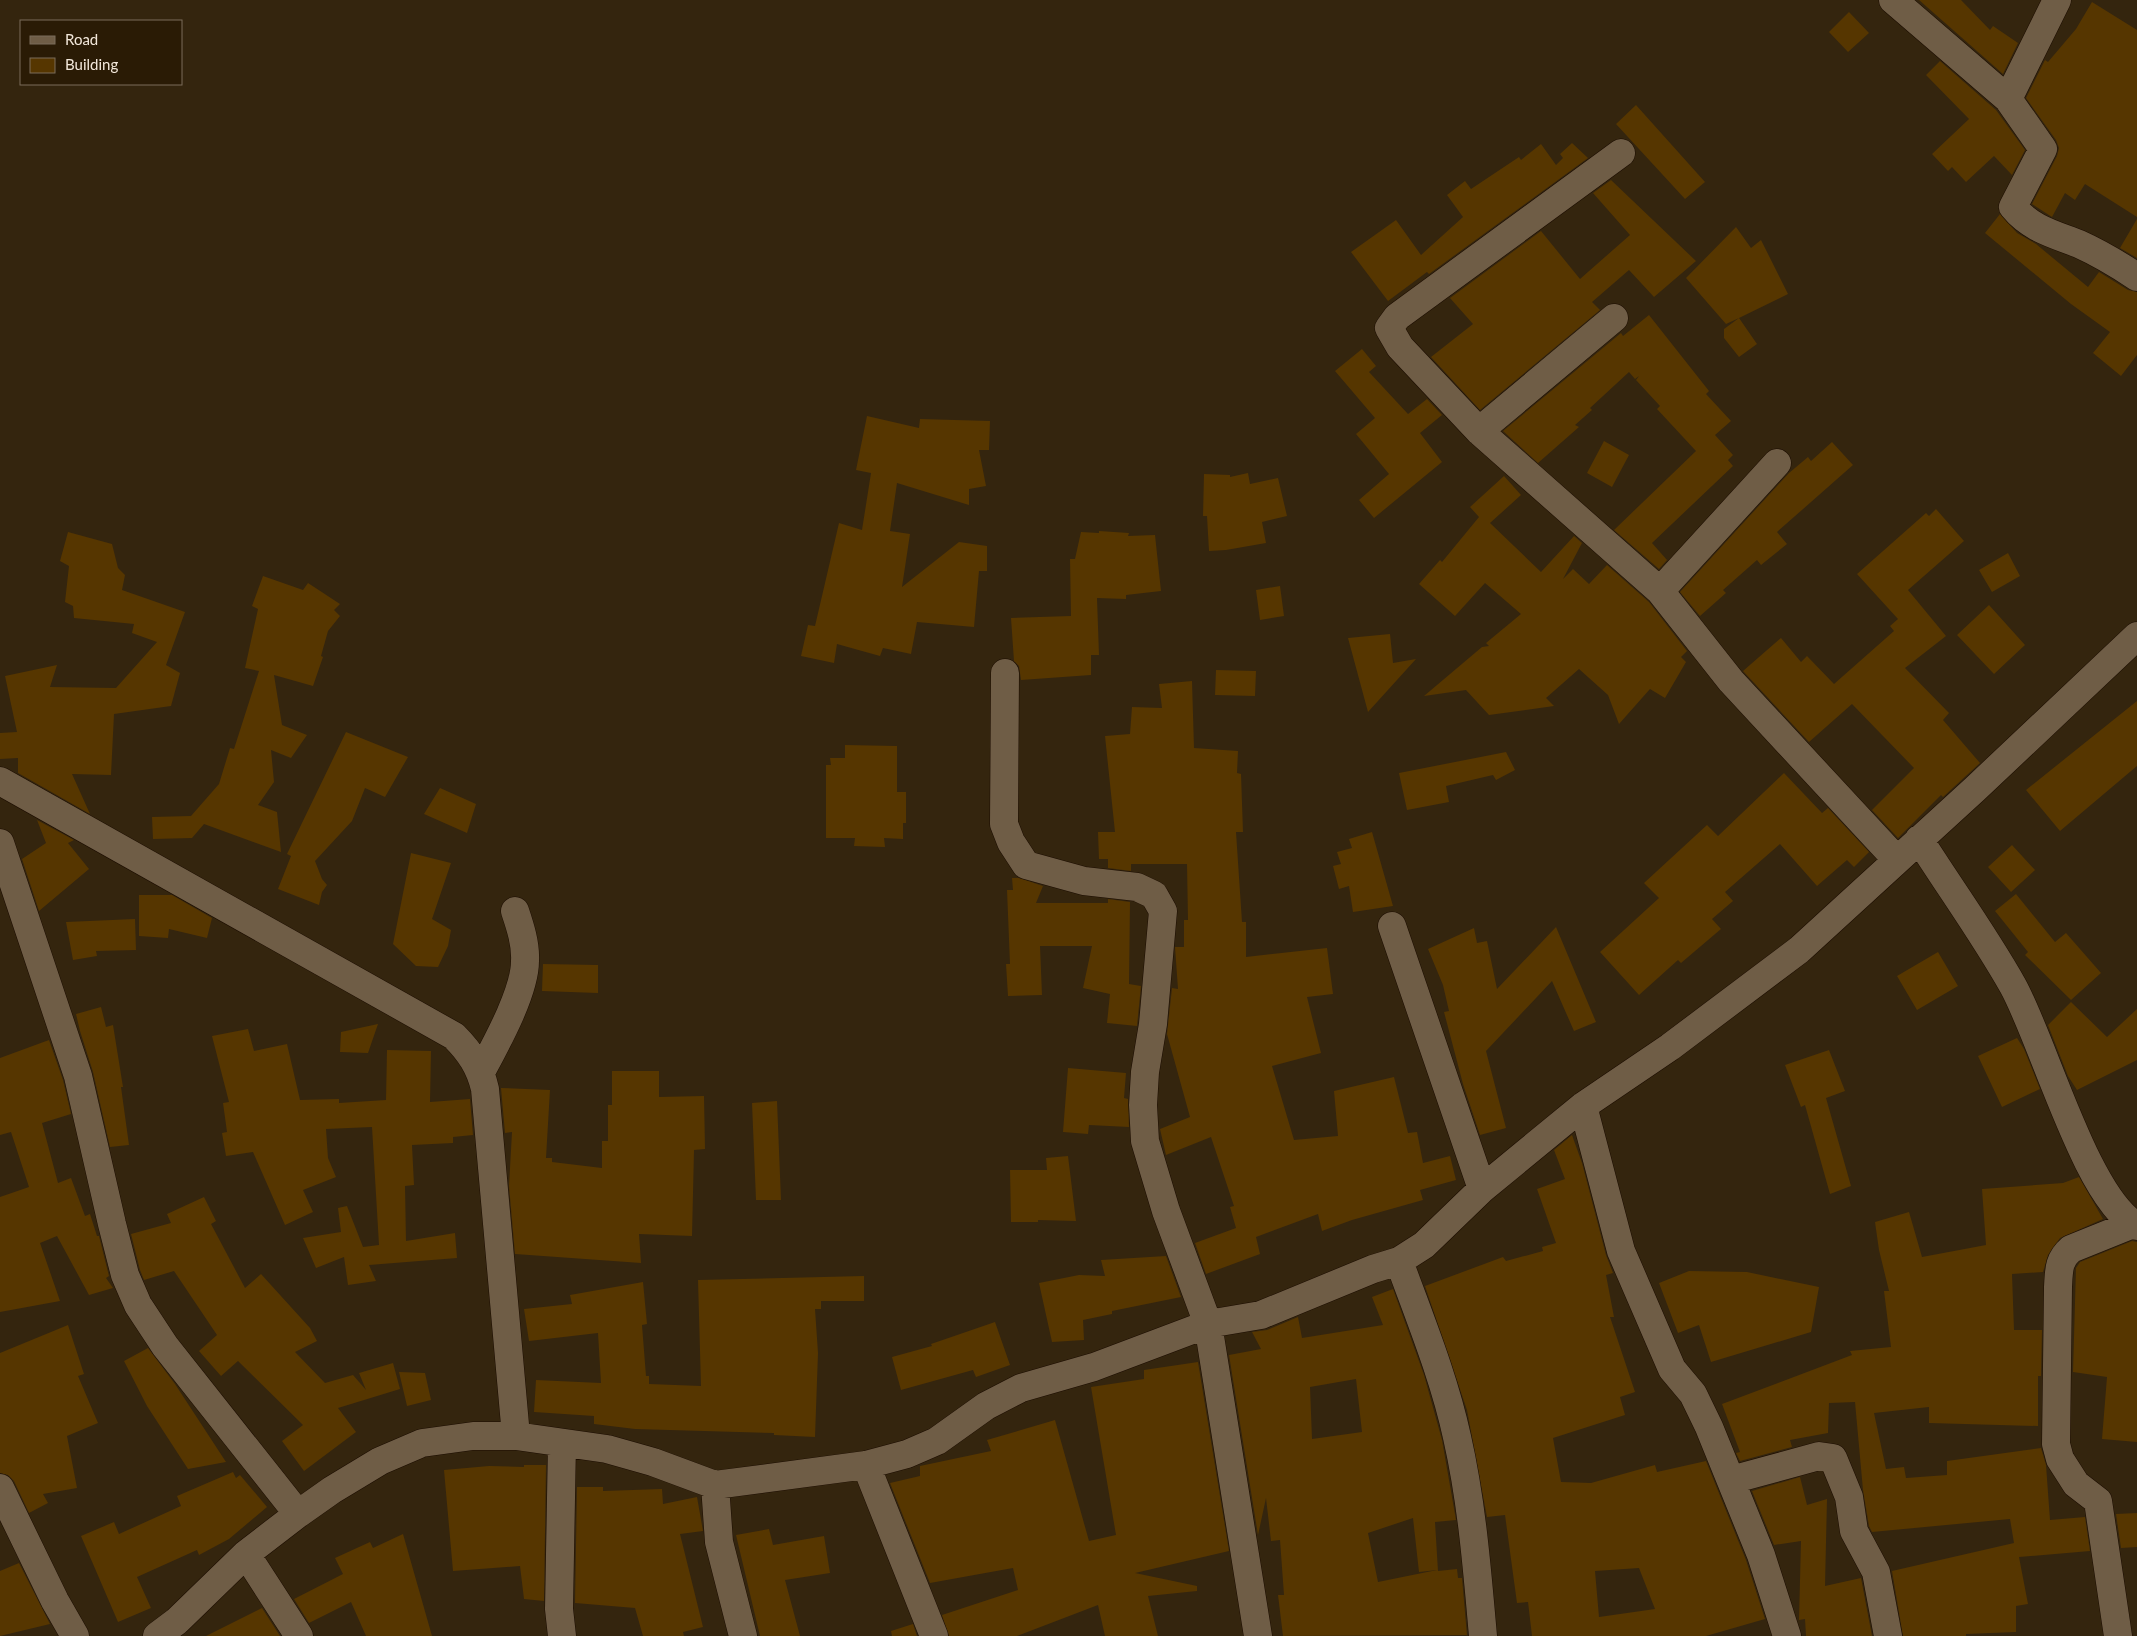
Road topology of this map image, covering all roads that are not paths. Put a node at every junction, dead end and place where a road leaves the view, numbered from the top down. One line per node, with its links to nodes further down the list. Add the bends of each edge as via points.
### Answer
1 (1893, 0): 3 (street)
2 (2057, 0): 3 (street)
3 (2008, 99): 5 (street, via 2043,149 2013,207 2022,219 2044,232 2080,245)
4 (1621, 153): 7 (street, via 1397,317 1389,328 1400,347)
5 (2137, 277)
6 (1614, 318): 7 (street)
7 (1479, 431): 9 (street)
8 (1777, 463): 9 (street)
9 (1660, 591): 15 (street, via 1731,681)
10 (2137, 636): 13 (street)
11 (1005, 673): 23 (street, via 1004,824 1026,865 1084,881 1137,886 1154,895 1162,911 1153,1024 1145,1072 1145,1140 1166,1211)
12 (0, 781): 18 (street, via 454,1036 469,1051)
13 (1919, 840): 15 (street); 21 (street, via 2012,985 2030,1018 2081,1148 2107,1195)
14 (0, 842): 30 (street, via 78,1076 125,1275 138,1305 165,1346)
15 (1897, 860): 19 (street, via 1799,950 1670,1047)
16 (514, 911): 18 (street, via 526,961 518,992)
17 (1392, 926): 20 (street)
18 (481, 1072): 24 (street)
19 (1583, 1106): 20 (street); 27 (street, via 1621,1251 1658,1342 1672,1369 1702,1410)
20 (1482, 1189): 22 (street, via 1424,1245)
21 (2135, 1225): 42 (street, via 2072,1249 2060,1265 2058,1287 2056,1444 2060,1459 2076,1484 2098,1502)
22 (1399, 1261): 23 (street, via 1261,1315); 39 (street, via 1444,1389 1457,1438 1473,1523)
23 (1208, 1324): 26 (street, via 1094,1367 1021,1388 986,1406 937,1441 907,1454); 38 (street)
24 (516, 1436): 25 (street); 30 (street, via 473,1436 422,1443 380,1461)
25 (562, 1443): 28 (street, via 606,1449 653,1462); 35 (street, via 559,1600)
26 (866, 1465): 28 (street); 37 (street)
27 (1732, 1480): 40 (street); 41 (street, via 1819,1456 1832,1458 1849,1496 1854,1530 1876,1572)
28 (715, 1486): 36 (street, via 719,1542)
29 (0, 1488): 32 (street)
30 (298, 1514): 31 (street)
31 (246, 1554): 33 (street, via 177,1621); 34 (street)
32 (75, 1636)
33 (157, 1636)
34 (299, 1636)
35 (562, 1636)
36 (744, 1636)
37 (934, 1636)
38 (1258, 1636)
39 (1482, 1636)
40 (1787, 1636)
41 (1888, 1636)
42 (2118, 1636)

